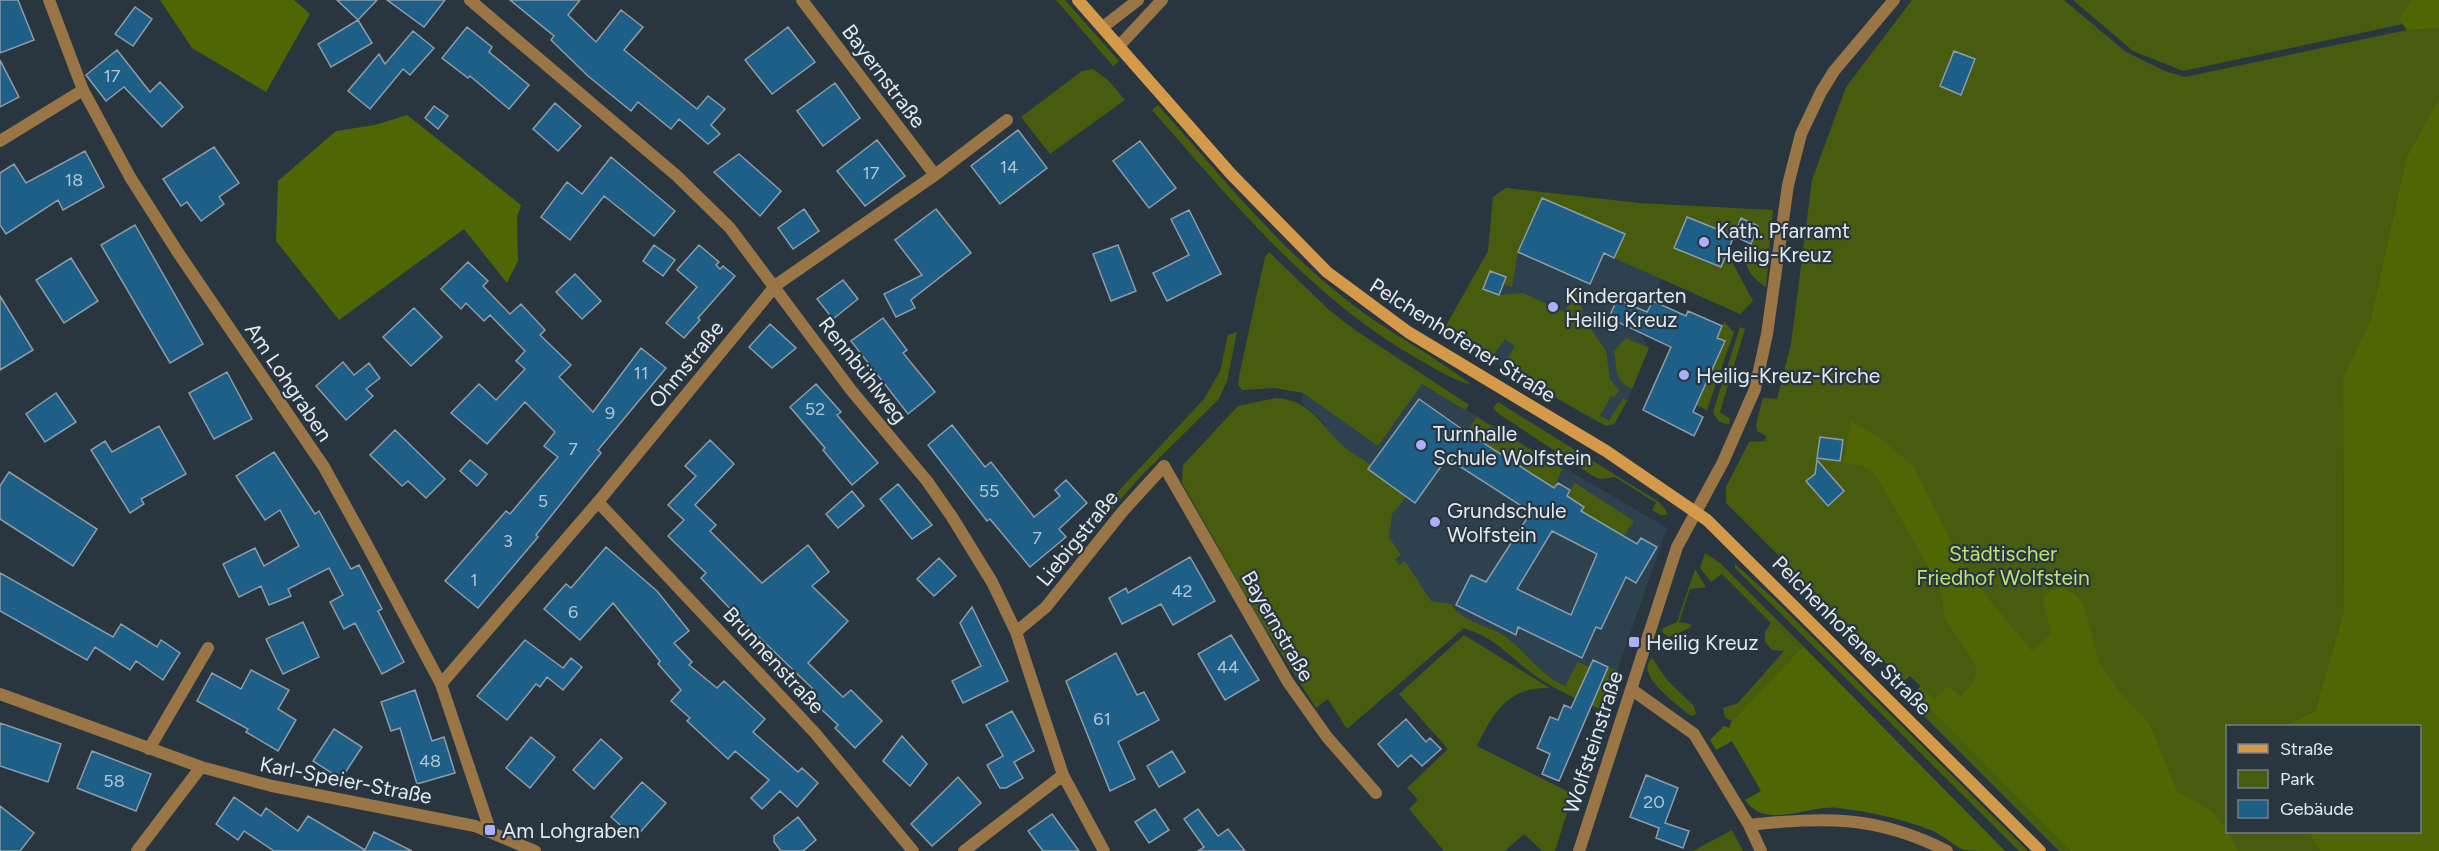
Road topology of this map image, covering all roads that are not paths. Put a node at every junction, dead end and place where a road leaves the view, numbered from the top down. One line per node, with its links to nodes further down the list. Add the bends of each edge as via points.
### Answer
1 (49, 0): 10 (street, Am Lohgraben)
2 (470, 0): 14 (street, Rennbühlweg, via 705,203)
3 (802, 0): 13 (street, Bayernstraße)
4 (1078, 0): 8 (main road, Pelchenhofener Straße)
5 (1138, 0): 8 (street)
6 (1162, 0): 9 (street)
7 (1894, 0): 17 (street, Wolfsteinstraße, via 1834,70 1801,134 1788,185 1767,334 1755,389 1723,462)
8 (1102, 27): 9 (main road, Pelchenhofener Straße)
9 (1119, 46): 17 (main road, Pelchenhofener Straße, via 1231,174 1311,257 1349,290 1416,337 1606,451)
10 (83, 90): 12 (street); 20 (street, Am Lohgraben, via 150,210 324,467)
11 (1007, 120): 13 (street, Ohmstraße)
12 (0, 141)
13 (935, 175): 14 (street, Ohmstraße)
14 (776, 285): 16 (street, Ohmstraße); 18 (street, Rennbühlweg, via 851,390 952,517 992,582)
15 (1164, 466): 18 (street, Liebigstraße, via 1046,607); 26 (street, Bayernstraße, via 1288,682 1327,737)
16 (598, 502): 20 (street, Ohmstraße); 31 (street, Brunnenstraße, via 815,733)
17 (1695, 510): 21 (street, Wolfsteinstraße, via 1668,570); 37 (main road, Pelchenhofener Straße)
18 (1016, 632): 25 (street, Rennbühlweg)
19 (208, 648): 23 (street)
20 (441, 684): 28 (street, Am Lohgraben)
21 (1631, 689): 27 (street, via 1694,734); 34 (street, Wolfsteinstraße)
22 (0, 694): 23 (street, Karl-Speier-Straße)
23 (149, 749): 24 (street, Karl-Speier-Straße)
24 (201, 767): 28 (street, Karl-Speier-Straße, via 272,786); 29 (street)
25 (1063, 775): 32 (street); 33 (street, Rennbühlweg)
26 (1376, 793)
27 (1749, 825): 35 (street); 36 (street, via 1808,819 1854,820 1921,838)
28 (490, 830): 30 (street, Karl-Speier-Straße)
29 (137, 851)
30 (535, 851)
31 (913, 851)
32 (964, 851)
33 (1104, 851)
34 (1579, 851)
35 (1761, 851)
36 (1947, 851)
37 (2040, 851)

